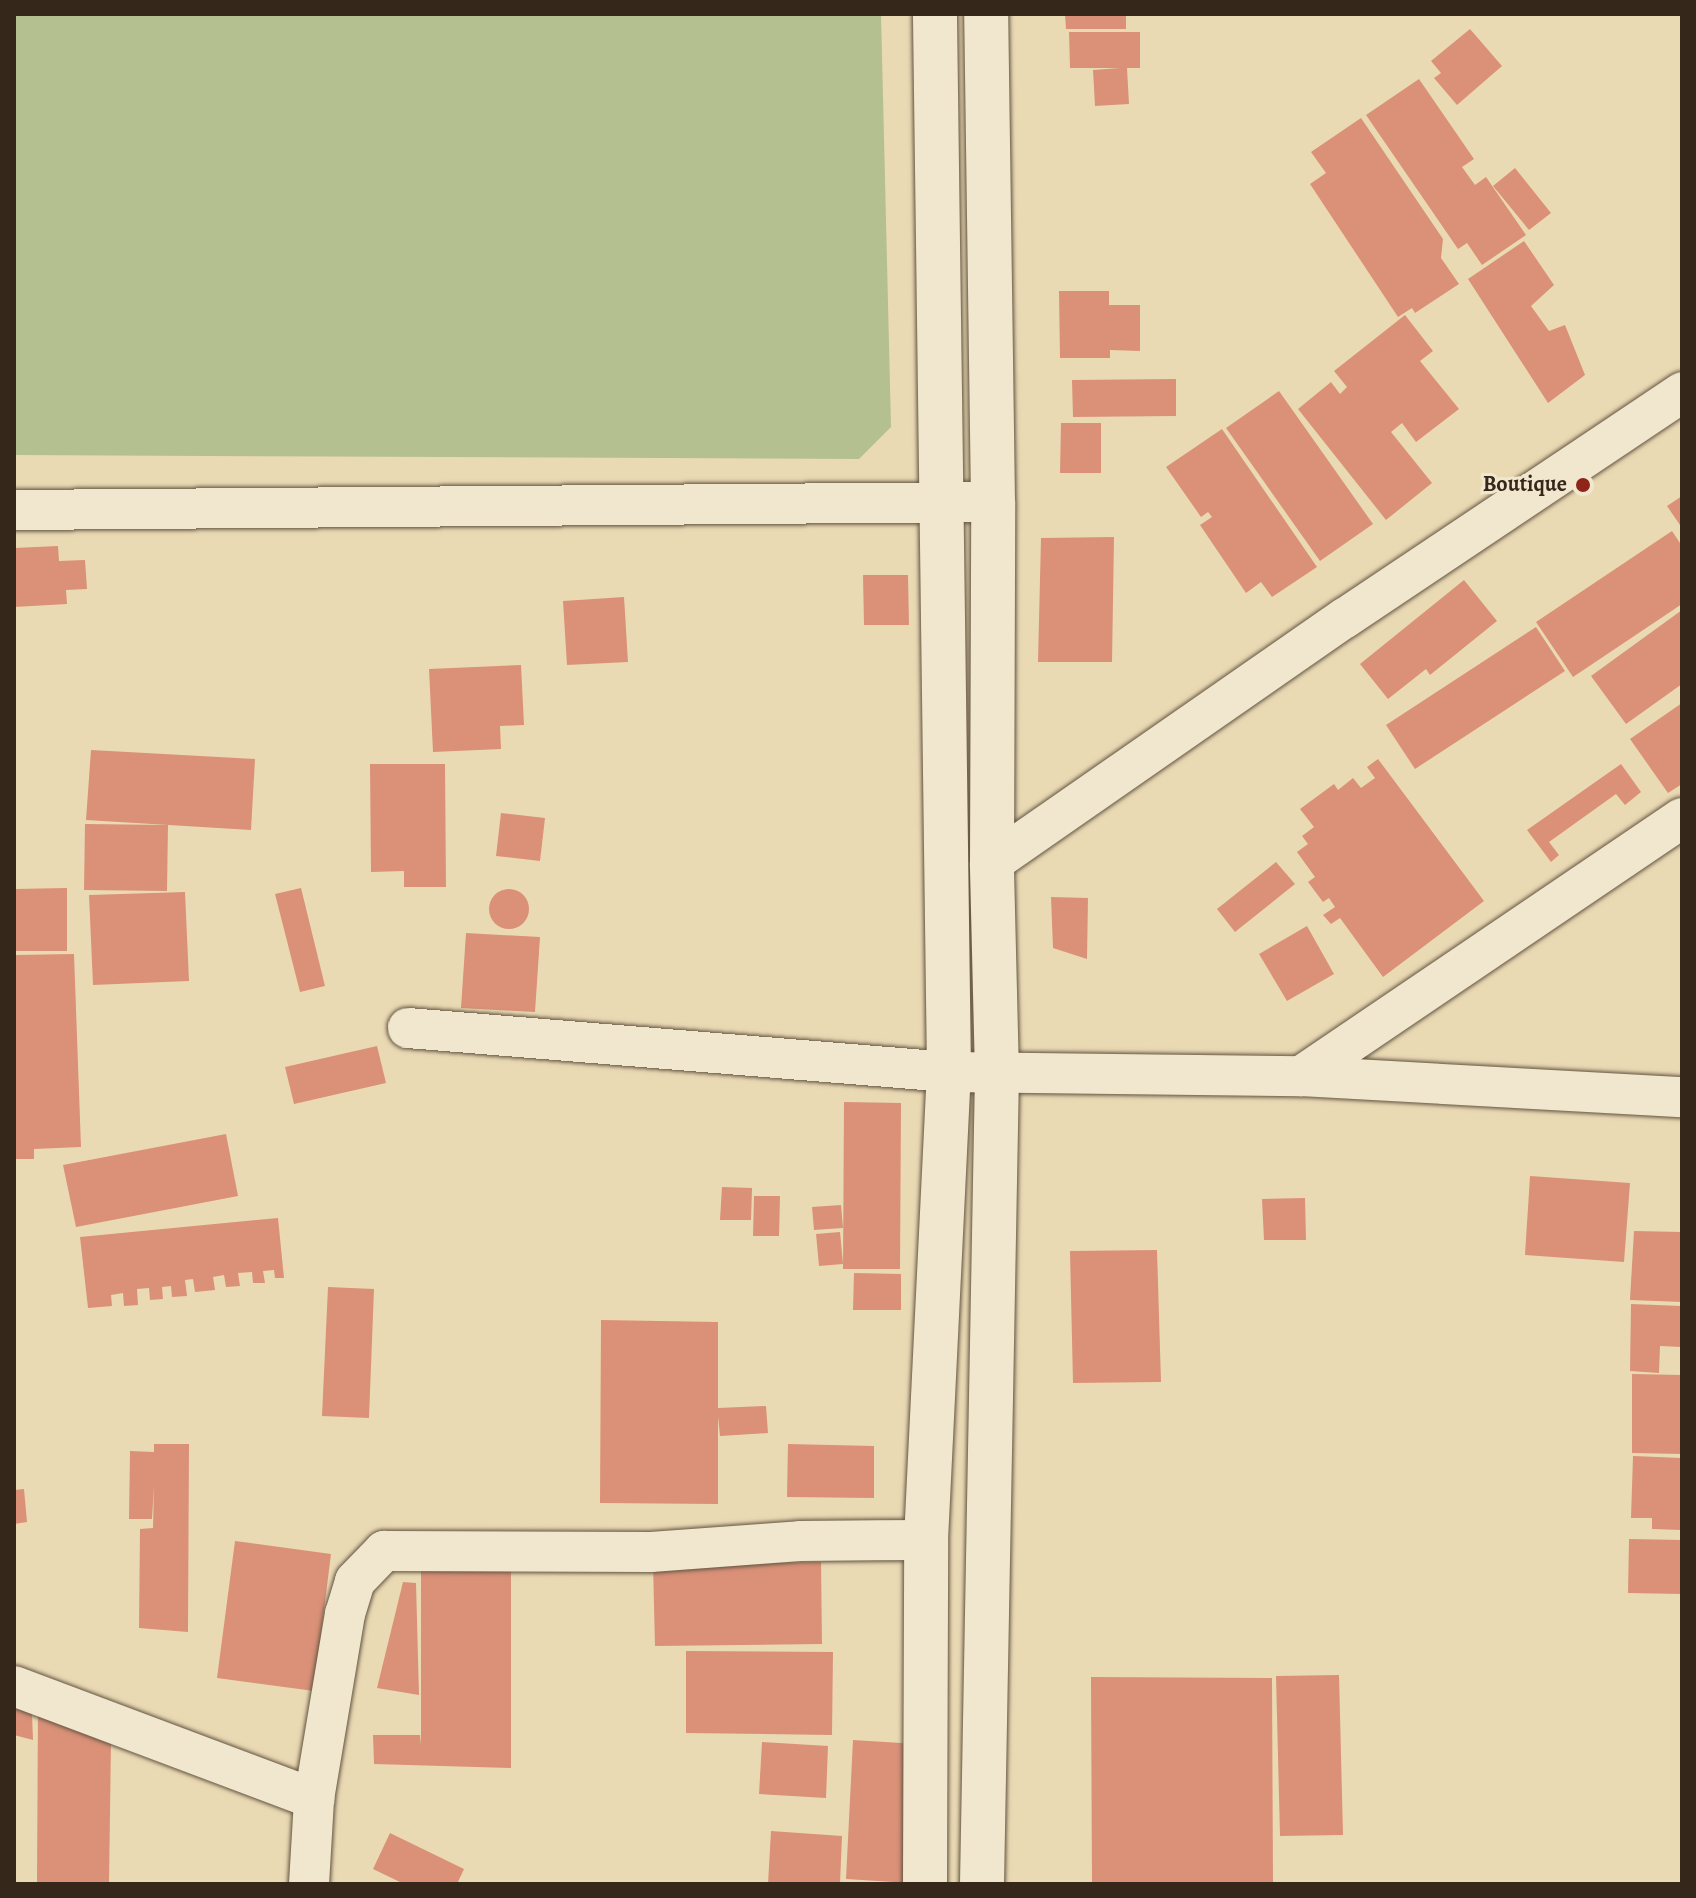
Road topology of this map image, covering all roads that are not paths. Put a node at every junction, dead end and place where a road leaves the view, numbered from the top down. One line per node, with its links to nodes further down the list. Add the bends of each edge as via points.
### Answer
1 (935, 14): 4 (main road)
2 (986, 14): 5 (main road)
3 (1682, 392): 8 (street)
4 (940, 502): 5 (street); 6 (street); 10 (main road)
5 (993, 502): 8 (main road)
6 (14, 510)
7 (1682, 818): 12 (street)
8 (992, 863): 11 (main road)
9 (408, 1028): 10 (street)
10 (949, 1072): 11 (street); 14 (main road)
11 (997, 1074): 12 (street); 19 (main road)
12 (1301, 1076): 13 (street)
13 (1682, 1097)
14 (926, 1540): 16 (street, via 800,1541 651,1552 384,1551 355,1581 345,1614); 18 (main road)
15 (14, 1686): 16 (street)
16 (314, 1799): 17 (street)
17 (309, 1884)
18 (925, 1884)
19 (982, 1884)

